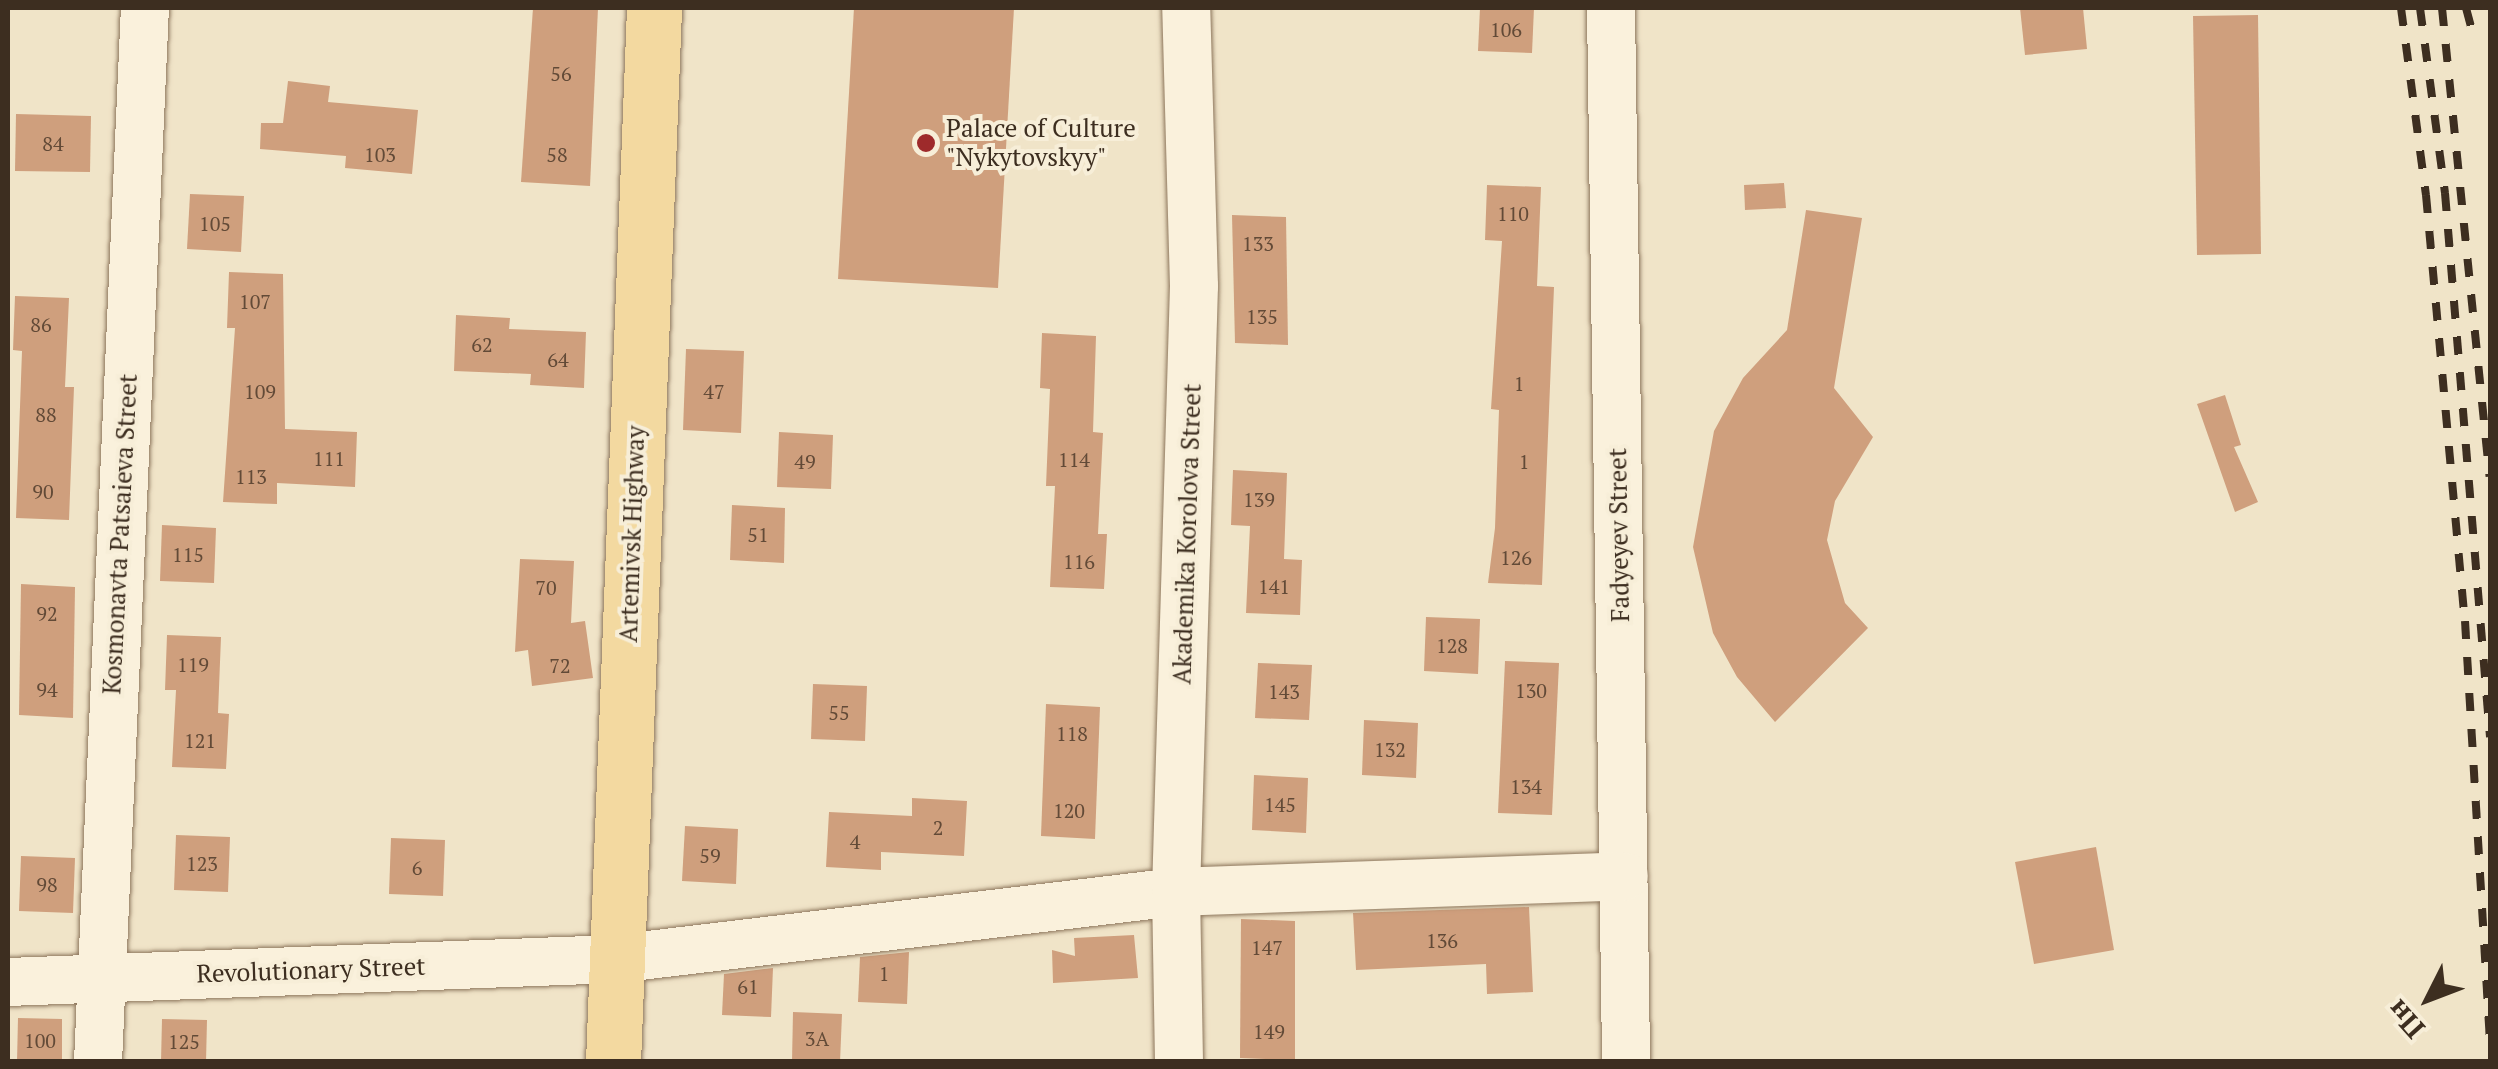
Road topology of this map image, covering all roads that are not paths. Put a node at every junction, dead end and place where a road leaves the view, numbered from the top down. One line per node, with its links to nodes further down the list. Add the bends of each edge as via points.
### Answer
1 (146, 8): 8 (street, Kosmonavta Patsaieva Street)
2 (654, 8): 7 (main road, Artemivsk Highway)
3 (1186, 8): 6 (street, Akademika Korolova Street, via 1194,286)
4 (1611, 8): 5 (street, Fadyeyev Street)
5 (1624, 876): 6 (street, Revolutionary Street); 13 (street, Fadyeyev Street)
6 (1176, 892): 7 (street, Revolutionary Street); 12 (street, Akademika Korolova Street)
7 (615, 959): 8 (street, Revolutionary Street); 11 (main road, Artemivsk Highway)
8 (99, 978): 9 (street, Revolutionary Street); 10 (street, Kosmonavta Patsaieva Street)
9 (8, 982)
10 (98, 1062)
11 (613, 1062)
12 (1179, 1062)
13 (1626, 1062)

